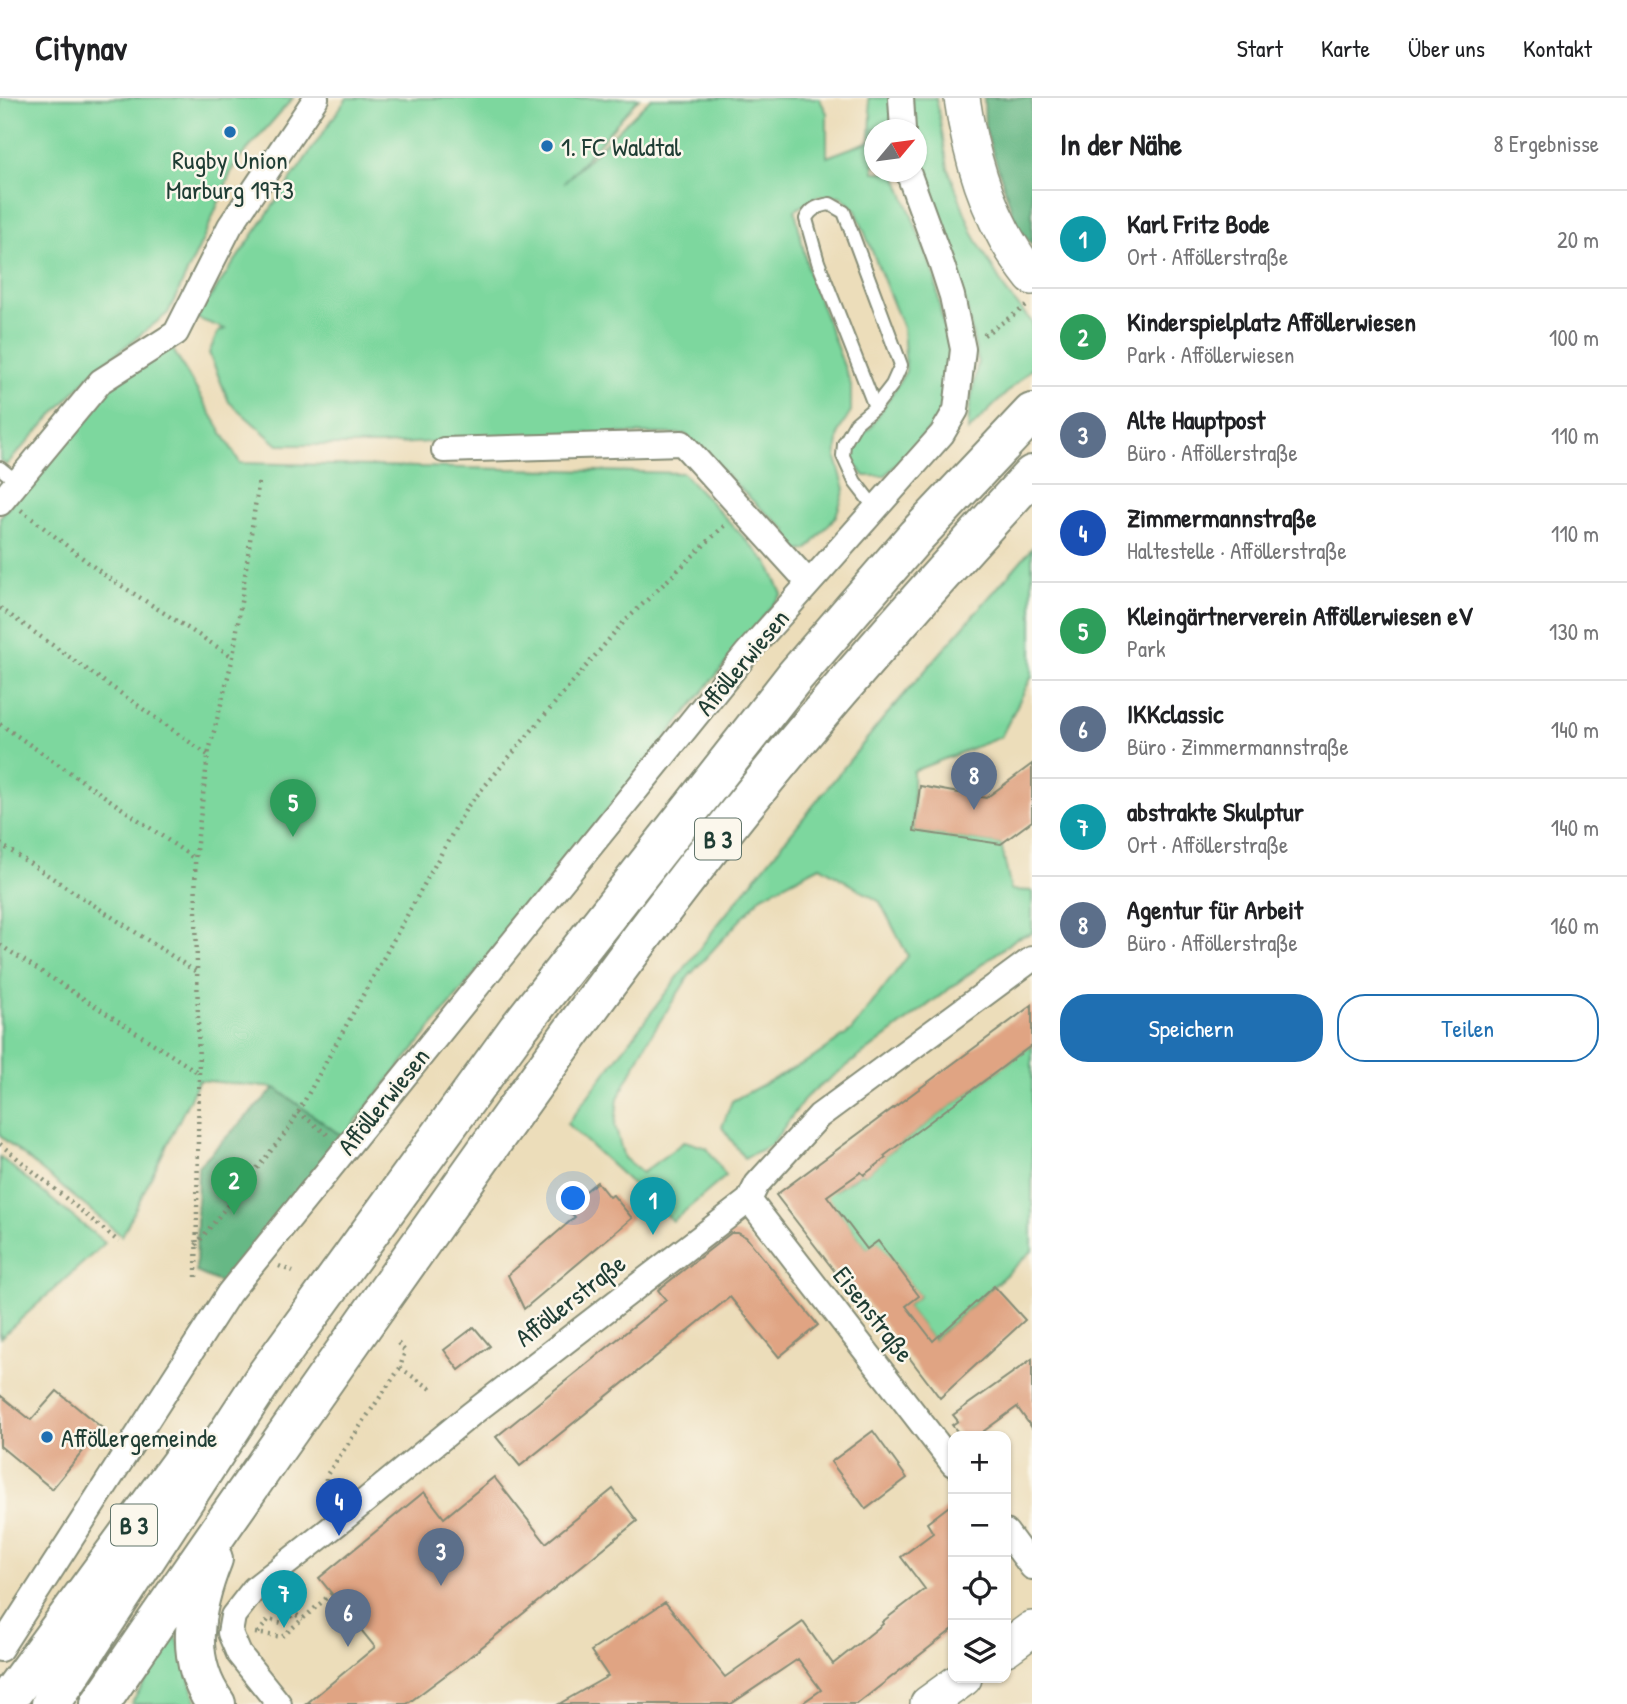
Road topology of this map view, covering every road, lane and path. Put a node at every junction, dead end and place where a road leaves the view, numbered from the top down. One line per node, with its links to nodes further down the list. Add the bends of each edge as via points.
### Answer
1 (316, 98): 13 (street, via 230,226 176,333 102,381)
2 (901, 98): 4 (street)
3 (962, 98): 6 (main road, via 976,166 996,220)
4 (903, 119)
5 (912, 182): 7 (street, Afföllerwiesen, via 942,265)
6 (1032, 290): 7 (path)
7 (962, 349): 14 (street, Afföllerwiesen, via 956,410 942,434)
8 (875, 407): 8 (lane, via 901,365 844,212 830,204 820,206 806,219 818,262); 14 (lane, via 856,423 843,456 855,482)
9 (1032, 413): 36 (highway, B 3, via 795,676 517,1030)
10 (444, 450): 15 (street, Afföllerwiesen, via 681,443)
11 (1032, 475): 39 (highway, B 3, via 911,606 676,892 567,1037)
12 (260, 479): 18 (path)
13 (5, 487): 18 (path, via 103,574)
14 (876, 508): 16 (street, Afföllerwiesen)
15 (741, 509): 16 (street, Afföllerwiesen); 27 (path, via 621,625 467,807)
16 (808, 583): 29 (street, Afföllerwiesen)
17 (0, 608): 20 (path)
18 (233, 657): 20 (path)
19 (0, 724): 22 (path)
20 (208, 755): 22 (path)
21 (0, 844): 25 (path)
22 (195, 859): 25 (path)
23 (0, 945): 26 (path)
24 (1032, 959): 30 (street, Afföllerstraße, via 819,1116 757,1184)
25 (198, 972): 26 (path)
26 (199, 1073): 32 (path)
27 (298, 1112): 29 (path); 32 (path)
28 (0, 1144): 31 (path)
29 (346, 1148): 49 (street, Afföllerwiesen, via 229,1293)
30 (749, 1200): 38 (street, Eisenstraße); 40 (street, Afföllerstraße)
31 (119, 1242)
32 (196, 1245): 33 (path)
33 (196, 1277)
34 (395, 1340): 35 (path, via 405,1351)
35 (400, 1368): 37 (path); 40 (path, via 326,1476 332,1503)
36 (266, 1375): 51 (highway, B 3, via 206,1427); 52 (highway, B 3)
37 (433, 1390)
38 (948, 1458)
39 (233, 1509): 53 (highway, B 3); 54 (highway, via 200,1596 194,1627 197,1664)
40 (348, 1515): 55 (street, Afföllerstraße, via 254,1589 238,1607 230,1626 232,1642)
41 (1011, 1539): 42 (street)
42 (1032, 1567)
43 (331, 1594): 44 (path)
44 (303, 1619): 46 (path, via 295,1614 282,1623 269,1619); 47 (path, via 282,1637)
45 (1032, 1629): 48 (main road)
46 (258, 1633)
47 (267, 1635)
48 (1011, 1644)
49 (0, 1649)
50 (957, 1683): 56 (main road)
51 (4, 1704)
52 (51, 1704)
53 (100, 1704)
54 (216, 1704)
55 (279, 1704)
56 (928, 1704)

